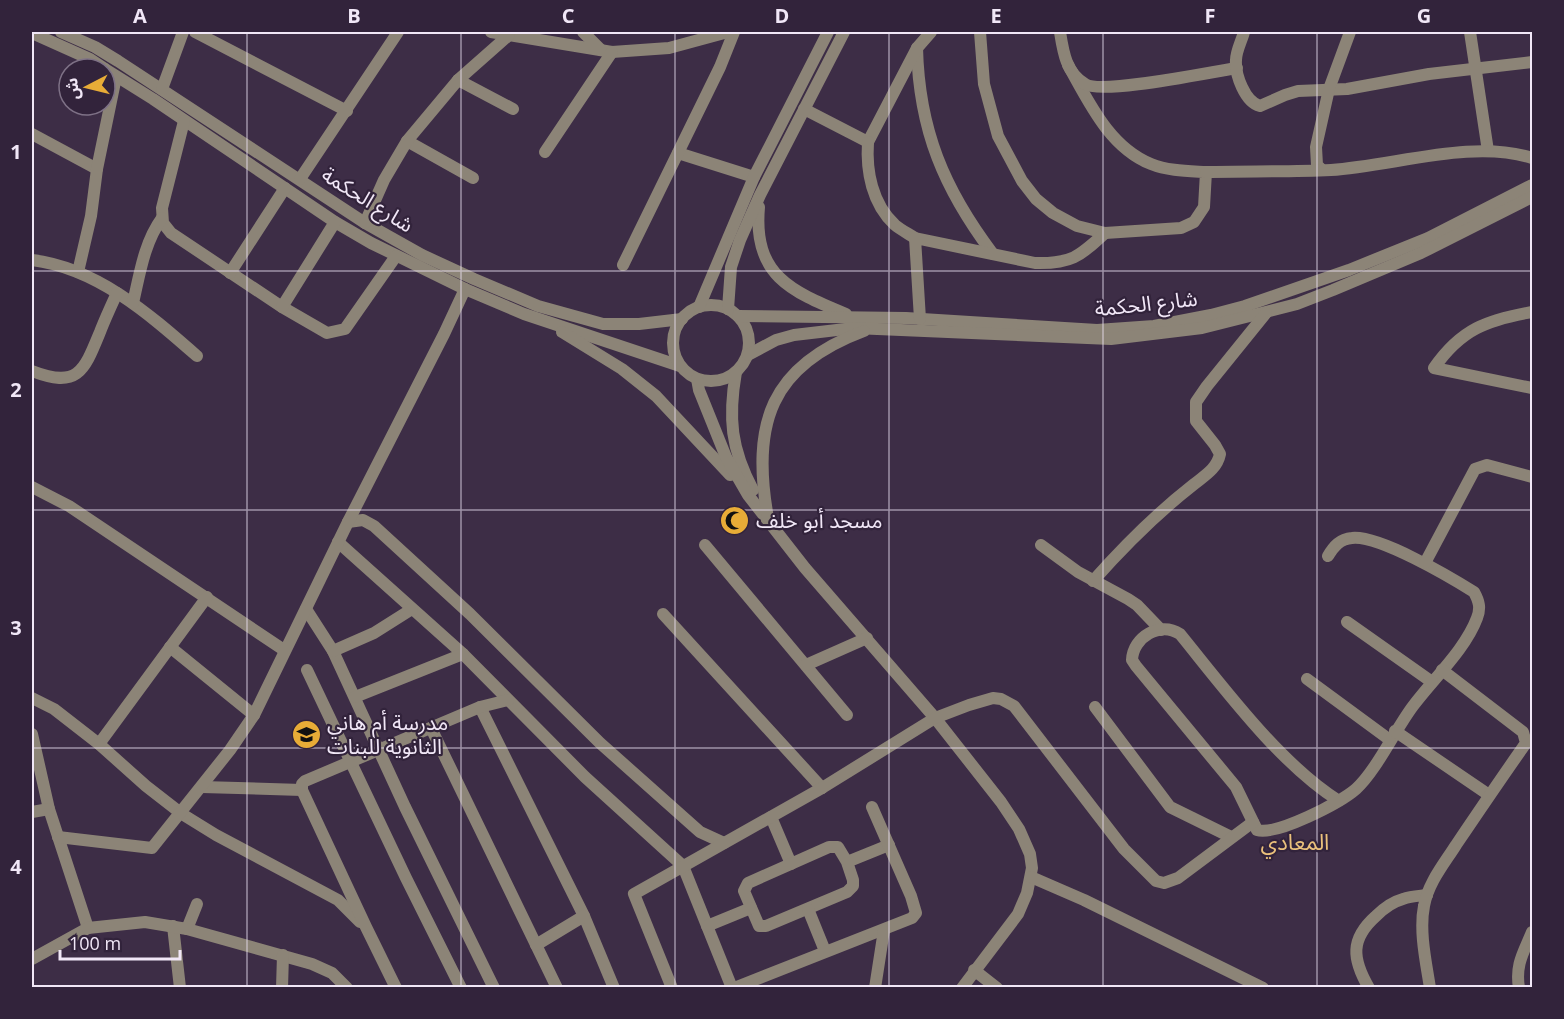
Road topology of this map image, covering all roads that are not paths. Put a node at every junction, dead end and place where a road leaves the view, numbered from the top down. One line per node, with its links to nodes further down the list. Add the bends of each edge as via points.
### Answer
1 (61, 32): 28 (street, شارع الحكمة, via 95,47)
2 (183, 32): 28 (street)
3 (195, 32): 32 (street)
4 (398, 32): 32 (street)
5 (491, 32): 18 (street)
6 (583, 32): 20 (street)
7 (728, 32): 20 (street, via 669,48)
8 (734, 32): 40 (street)
9 (828, 32): 45 (street)
10 (844, 32): 31 (street)
11 (931, 32): 19 (street)
12 (980, 32): 55 (street, via 984,84 992,118 1022,181 1053,213 1077,226)
13 (1060, 32): 23 (street)
14 (1244, 32): 24 (street)
15 (1350, 32): 29 (street)
16 (1470, 32): 25 (street)
17 (32, 33): 21 (street, شارع الحكمة)
18 (509, 36): 20 (street); 27 (street)
19 (917, 48): 37 (street); 57 (street, via 922,109 931,144 956,200)
20 (607, 51): 39 (street)
21 (84, 57)
22 (1533, 62): 25 (street)
23 (1068, 65): 24 (street, via 1077,79 1098,88); 44 (street, via 1110,135 1128,150 1150,164)
24 (1236, 68): 29 (street, via 1249,98 1257,105 1298,92)
25 (1476, 69): 29 (street); 38 (street)
26 (117, 77): 34 (street, شارع الحكمة)
27 (458, 80): 30 (street); 36 (street)
28 (162, 89): 47 (street, شارع الحكمة)
29 (1329, 89): 43 (street, via 1315,153)
30 (513, 109)
31 (804, 109): 37 (street); 50 (street)
32 (347, 111): 47 (street)
33 (108, 117): 42 (street)
34 (184, 121): 49 (street, شارع الحكمة); 52 (street)
35 (32, 134): 42 (street)
36 (407, 141): 46 (street); 54 (street)
37 (868, 142): 56 (street, via 871,185 881,206 895,225)
38 (1488, 151): 41 (street, via 1514,152); 43 (street)
39 (545, 152)
40 (678, 153): 45 (street); 60 (street)
41 (1533, 158)
42 (97, 170): 61 (street)
43 (1322, 170): 44 (street)
44 (1206, 172): 55 (street, via 1204,207 1194,222 1181,228)
45 (754, 177): 67 (street)
46 (473, 178)
47 (300, 179): 54 (street, شارع الحكمة)
48 (1533, 184): 72 (street, شارع الحكمة, via 1398,251 1288,292 1211,315 1154,326 1097,330)
49 (285, 188): 53 (street, شارع الحكمة); 62 (street)
50 (760, 195): 69 (street, via 731,267); 71 (street, via 758,234 772,270 796,290)
51 (1533, 197): 70 (street, شارع الحكمة, via 1421,253)
52 (162, 218): 62 (street, via 171,233); 65 (street, via 148,242)
53 (335, 222): 58 (street, شارع الحكمة); 66 (street)
54 (365, 223): 73 (street, شارع الحكمة, via 422,255 538,306 603,324)
55 (1105, 233): 57 (street, via 1083,254 1054,263)
56 (915, 238): 57 (street); 72 (street)
57 (993, 254)
58 (396, 256): 63 (street, شارع الحكمة); 66 (street, via 345,329 327,333)
59 (32, 260): 61 (street)
60 (623, 265)
61 (78, 272): 64 (street)
62 (230, 273): 66 (street)
63 (465, 289): 74 (street, شارع الحكمة); 87 (street)
64 (117, 293): 65 (street); 79 (street, via 82,370 62,378)
65 (132, 303): 77 (street)
66 (282, 307)
67 (699, 307): 69 (street, via 713,305); 73 (street)
68 (1533, 312): 82 (street, via 1492,320 1479,327 1451,346 1434,368)
69 (733, 313): 71 (street, شارع الحكمة); 76 (street, via 748,334)
70 (1266, 313): 75 (street, شارع الحكمة, via 1202,328 1111,339); 94 (street, via 1196,402 1196,421 1220,454 1216,466 1169,504)
71 (853, 317): 72 (street, شارع الحكمة)
72 (920, 319)
73 (682, 320): 78 (street, via 674,339)
74 (543, 321): 78 (street, شارع الحكمة); 85 (street, via 614,364 656,396)
75 (872, 328): 76 (street, شارع الحكمة, via 794,335); 86 (street, via 814,354 782,388 768,417 763,442 762,479)
76 (748, 355): 80 (street)
77 (197, 356)
78 (680, 366): 81 (street)
79 (32, 371)
80 (736, 372): 81 (street, via 718,381); 86 (street, via 731,417 734,442 741,465)
81 (697, 379): 85 (street, via 726,457)
82 (1533, 388)
83 (1533, 477): 93 (street, via 1487,465 1475,469)
84 (32, 487): 95 (street, via 69,506)
85 (748, 495): 88 (street)
86 (768, 518): 88 (street)
87 (348, 522): 89 (street); 138 (street, via 363,520 374,526 470,614 600,743 700,832)
88 (775, 530): 101 (street)
89 (338, 542): 96 (street); 97 (street)
90 (705, 545): 106 (street)
91 (1041, 545): 94 (street)
92 (1328, 556): 93 (street, via 1336,544 1359,537)
93 (1425, 563): 108 (street, via 1474,592 1479,603 1477,620)
94 (1093, 581): 100 (street, via 1137,605)
95 (207, 597): 102 (street); 103 (street)
96 (306, 609): 103 (street); 104 (street)
97 (412, 609): 104 (street, via 374,633); 105 (street)
98 (663, 614): 126 (street)
99 (1347, 622): 110 (street)
100 (1161, 630): 129 (street, via 1180,634 1269,739 1318,788); 135 (street, via 1137,642 1132,660 1236,787)
101 (867, 638): 106 (street); 118 (street)
102 (170, 648): 116 (street); 122 (street)
103 (284, 650): 116 (street)
104 (333, 651): 111 (street)
105 (463, 654): 111 (street); 113 (street)
106 (806, 665): 117 (street)
107 (307, 670): 124 (street)
108 (1442, 670): 110 (street); 128 (street, via 1525,735 1526,743)
109 (1307, 679): 121 (street)
110 (1432, 682): 121 (street)
111 (355, 697): 123 (street)
112 (32, 698): 122 (street, via 54,709)
113 (508, 700): 115 (street); 142 (street)
114 (1095, 706): 137 (street, via 1170,807)
115 (480, 707): 119 (street); 148 (street)
116 (254, 715): 125 (street)
117 (848, 715)
118 (935, 718): 126 (street); 137 (street, via 984,700 1008,701 1124,849 1160,882 1178,878); 143 (street, via 1019,829 1030,854)
119 (431, 728): 123 (street); 156 (street)
120 (32, 734): 131 (street)
121 (1393, 736): 128 (street); 129 (street, via 1364,780)
122 (99, 744): 133 (street)
123 (379, 748): 124 (street); 166 (street)
124 (351, 760): 127 (street, via 305,781); 165 (street)
125 (202, 787): 127 (street); 133 (street)
126 (822, 788): 134 (street)
127 (302, 790): 151 (street)
128 (1489, 795): 144 (street)
129 (1339, 801): 135 (street, via 1275,830 1259,831)
130 (872, 807): 139 (street)
131 (49, 809): 132 (street); 136 (street)
132 (32, 812)
133 (182, 814): 136 (street, via 152,848); 151 (street, via 338,900)
134 (771, 817): 138 (street); 141 (street)
135 (1253, 822): 137 (street)
136 (58, 837): 152 (street)
137 (1231, 837)
138 (724, 843): 142 (street)
139 (889, 845): 140 (street); 154 (street, via 916,913)
140 (847, 862): 141 (street, via 840,849 832,846); 147 (street, via 853,880 851,890)
141 (791, 864): 146 (street, via 748,883 744,891)
142 (683, 866): 150 (street); 169 (street, via 634,894)
143 (1031, 877): 160 (street, via 1018,914); 174 (street)
144 (1427, 895): 175 (street, via 1389,905 1361,931 1357,959); 176 (street, via 1423,922)
145 (197, 904): 153 (street)
146 (751, 908): 147 (street, via 761,927); 150 (street)
147 (808, 909): 157 (street)
148 (584, 916): 156 (street); 168 (street)
149 (174, 926): 152 (street, via 145,922); 153 (street); 161 (street)
150 (707, 926): 170 (street)
151 (366, 927): 164 (street)
152 (88, 928): 159 (street)
153 (187, 929): 158 (street)
154 (884, 930): 157 (street); 171 (street)
155 (1532, 934): 177 (street, via 1521,953)
156 (536, 945): 167 (street)
157 (825, 951): 170 (street)
158 (282, 955): 162 (street); 163 (street, via 325,969)
159 (32, 960)
160 (974, 970): 172 (street); 173 (street)
161 (180, 987)
162 (282, 987)
163 (347, 987)
164 (396, 987)
165 (461, 987)
166 (494, 987)
167 (557, 987)
168 (614, 987)
169 (672, 987)
170 (733, 987)
171 (875, 987)
172 (962, 987)
173 (997, 987)
174 (1263, 987)
175 (1369, 987)
176 (1430, 987)
177 (1519, 987)

